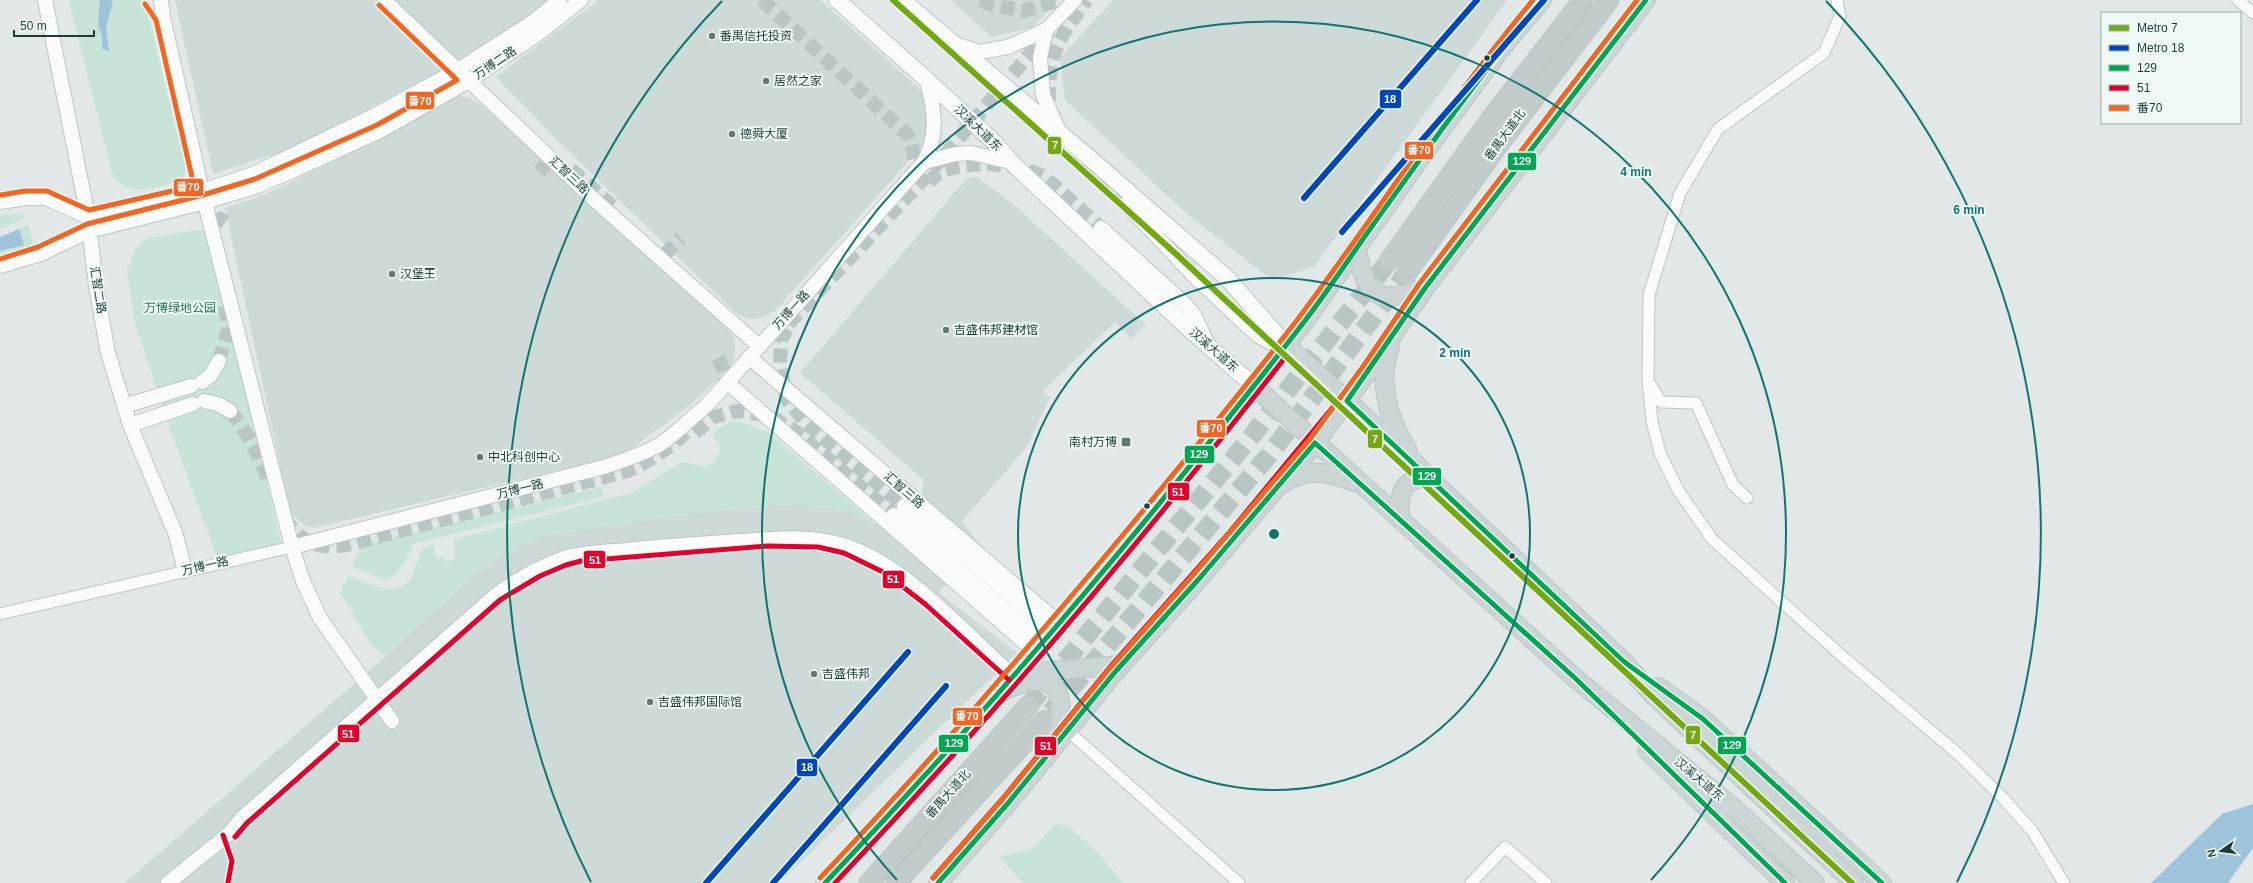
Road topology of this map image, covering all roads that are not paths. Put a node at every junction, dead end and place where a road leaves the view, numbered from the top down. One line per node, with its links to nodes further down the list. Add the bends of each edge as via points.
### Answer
1 (45, 0): 29 (street, 汇智二路)
2 (152, 0): 17 (street)
3 (160, 0): 17 (street)
4 (384, 0): 20 (street, 汇智三路)
5 (560, 0): 20 (street, 万博二路, via 534,21)
6 (581, 0): 21 (street, 万博二路, via 542,31)
7 (836, 0): 22 (main road, 汉溪大道东)
8 (902, 0): 19 (main road)
9 (1075, 0): 18 (street)
10 (1542, 0): 31 (main road, via 1500,50)
11 (1583, 0): 32 (highway, 番禺大道北, via 1490,120)
12 (1609, 0): 34 (highway, 番禺大道北, via 1502,140)
13 (1646, 0): 35 (main road)
14 (1837, 0): 42 (street, via 1840,16 1824,53 1718,129 1680,193 1649,295)
15 (2238, 0): 16 (street)
16 (2253, 13)
17 (162, 17): 26 (street)
18 (1046, 30): 19 (street, via 1008,47 980,52); 23 (street, via 1040,58 1043,94)
19 (953, 44): 23 (main road)
20 (458, 70): 21 (street, 汇智三路); 26 (street, 万博二路, via 376,116)
21 (470, 80): 26 (street, 万博二路, via 380,131 297,169 257,186); 38 (street, 汇智三路, via 590,194)
22 (927, 80): 24 (street, via 934,108 931,148); 25 (main road, 汉溪大道东, via 995,143)
23 (1060, 133): 37 (main road, via 1227,278)
24 (924, 162): 25 (street, via 971,153); 38 (street, 万博一路)
25 (1011, 162): 39 (main road, 汉溪大道东)
26 (203, 196): 29 (street, 万博二路); 57 (street)
27 (0, 202): 29 (street, via 46,198)
28 (1126, 204): 37 (street, via 1197,279 1257,335 1269,342)
29 (88, 224): 33 (street, 万博二路, via 41,254); 46 (street, 汇智二路, via 108,353)
30 (1101, 228): 39 (street, via 1186,305)
31 (1358, 248): 35 (main road, via 1362,273 1372,291 1385,298 1402,296); 37 (main road)
32 (1389, 261)
33 (0, 266)
34 (1406, 274)
35 (1424, 288): 36 (main road)
36 (1395, 332): 45 (main road); 50 (main road, via 1384,368 1384,393 1401,440)
37 (1286, 345): 44 (main road); 45 (main road)
38 (759, 346): 40 (street, 万博一路)
39 (1210, 346): 44 (main road, 汉溪大道东)
40 (749, 357): 43 (street, 万博一路); 60 (street, 汇智三路)
41 (219, 361): 46 (street, via 211,375 196,384)
42 (1648, 380): 54 (street, via 1661,402 1696,403 1732,485); 84 (street, via 1652,421 1660,453 1678,490 1712,539 1843,657 1957,753 2033,832)
43 (727, 382): 57 (street, 万博一路, via 707,405 674,434 635,456 568,477); 60 (street)
44 (1254, 386): 49 (main road, 汉溪大道东); 60 (main road)
45 (1347, 401): 49 (main road); 50 (main road)
46 (124, 406): 48 (street, 汇智二路)
47 (230, 411): 48 (street, via 218,404 199,403)
48 (130, 425): 58 (street, 汇智二路, via 176,535)
49 (1315, 443): 52 (main road, 汉溪大道东); 53 (main road)
50 (1416, 464): 51 (main road)
51 (1428, 478): 56 (main road, via 1416,477 1409,482 1399,501); 61 (main road)
52 (1363, 485): 53 (main road, via 1338,476 1316,472 1303,473); 56 (main road, 汉溪大道东)
53 (1275, 489): 62 (main road)
54 (1747, 498)
55 (899, 510): 60 (street)
56 (1400, 518): 64 (main road, 汉溪大道东)
57 (292, 547): 58 (street, 万博一路); 66 (street, via 303,581 320,618)
58 (185, 571): 59 (street, 万博一路)
59 (0, 614)
60 (1047, 636): 63 (main road)
61 (1623, 661): 82 (main road, via 1655,697); 83 (main road, via 1703,719)
62 (1121, 665): 63 (main road); 70 (main road)
63 (1013, 674): 65 (main road); 66 (street, via 918,590 866,554 824,540 775,538 659,546 565,558 530,573 496,595)
64 (1576, 679): 80 (main road); 81 (main road, 汉溪大道东, via 1735,809)
65 (996, 694): 71 (main road, via 1036,680 1051,686 1060,696 1061,711); 73 (main road, via 916,787)
66 (377, 700): 69 (street); 72 (street, via 242,818 230,833)
67 (1028, 706): 74 (highway, 番禺大道北)
68 (1046, 720): 75 (highway, 番禺大道北)
69 (392, 721)
70 (1067, 730): 71 (main road); 77 (street)
71 (1053, 747): 76 (main road)
72 (168, 883)
73 (825, 883)
74 (869, 883)
75 (896, 883)
76 (938, 883)
77 (1239, 883)
78 (1471, 883): 79 (street, via 1505,847)
79 (1546, 883)
80 (1785, 883)
81 (1814, 883)
82 (1854, 883)
83 (1882, 883)
84 (2064, 883)

